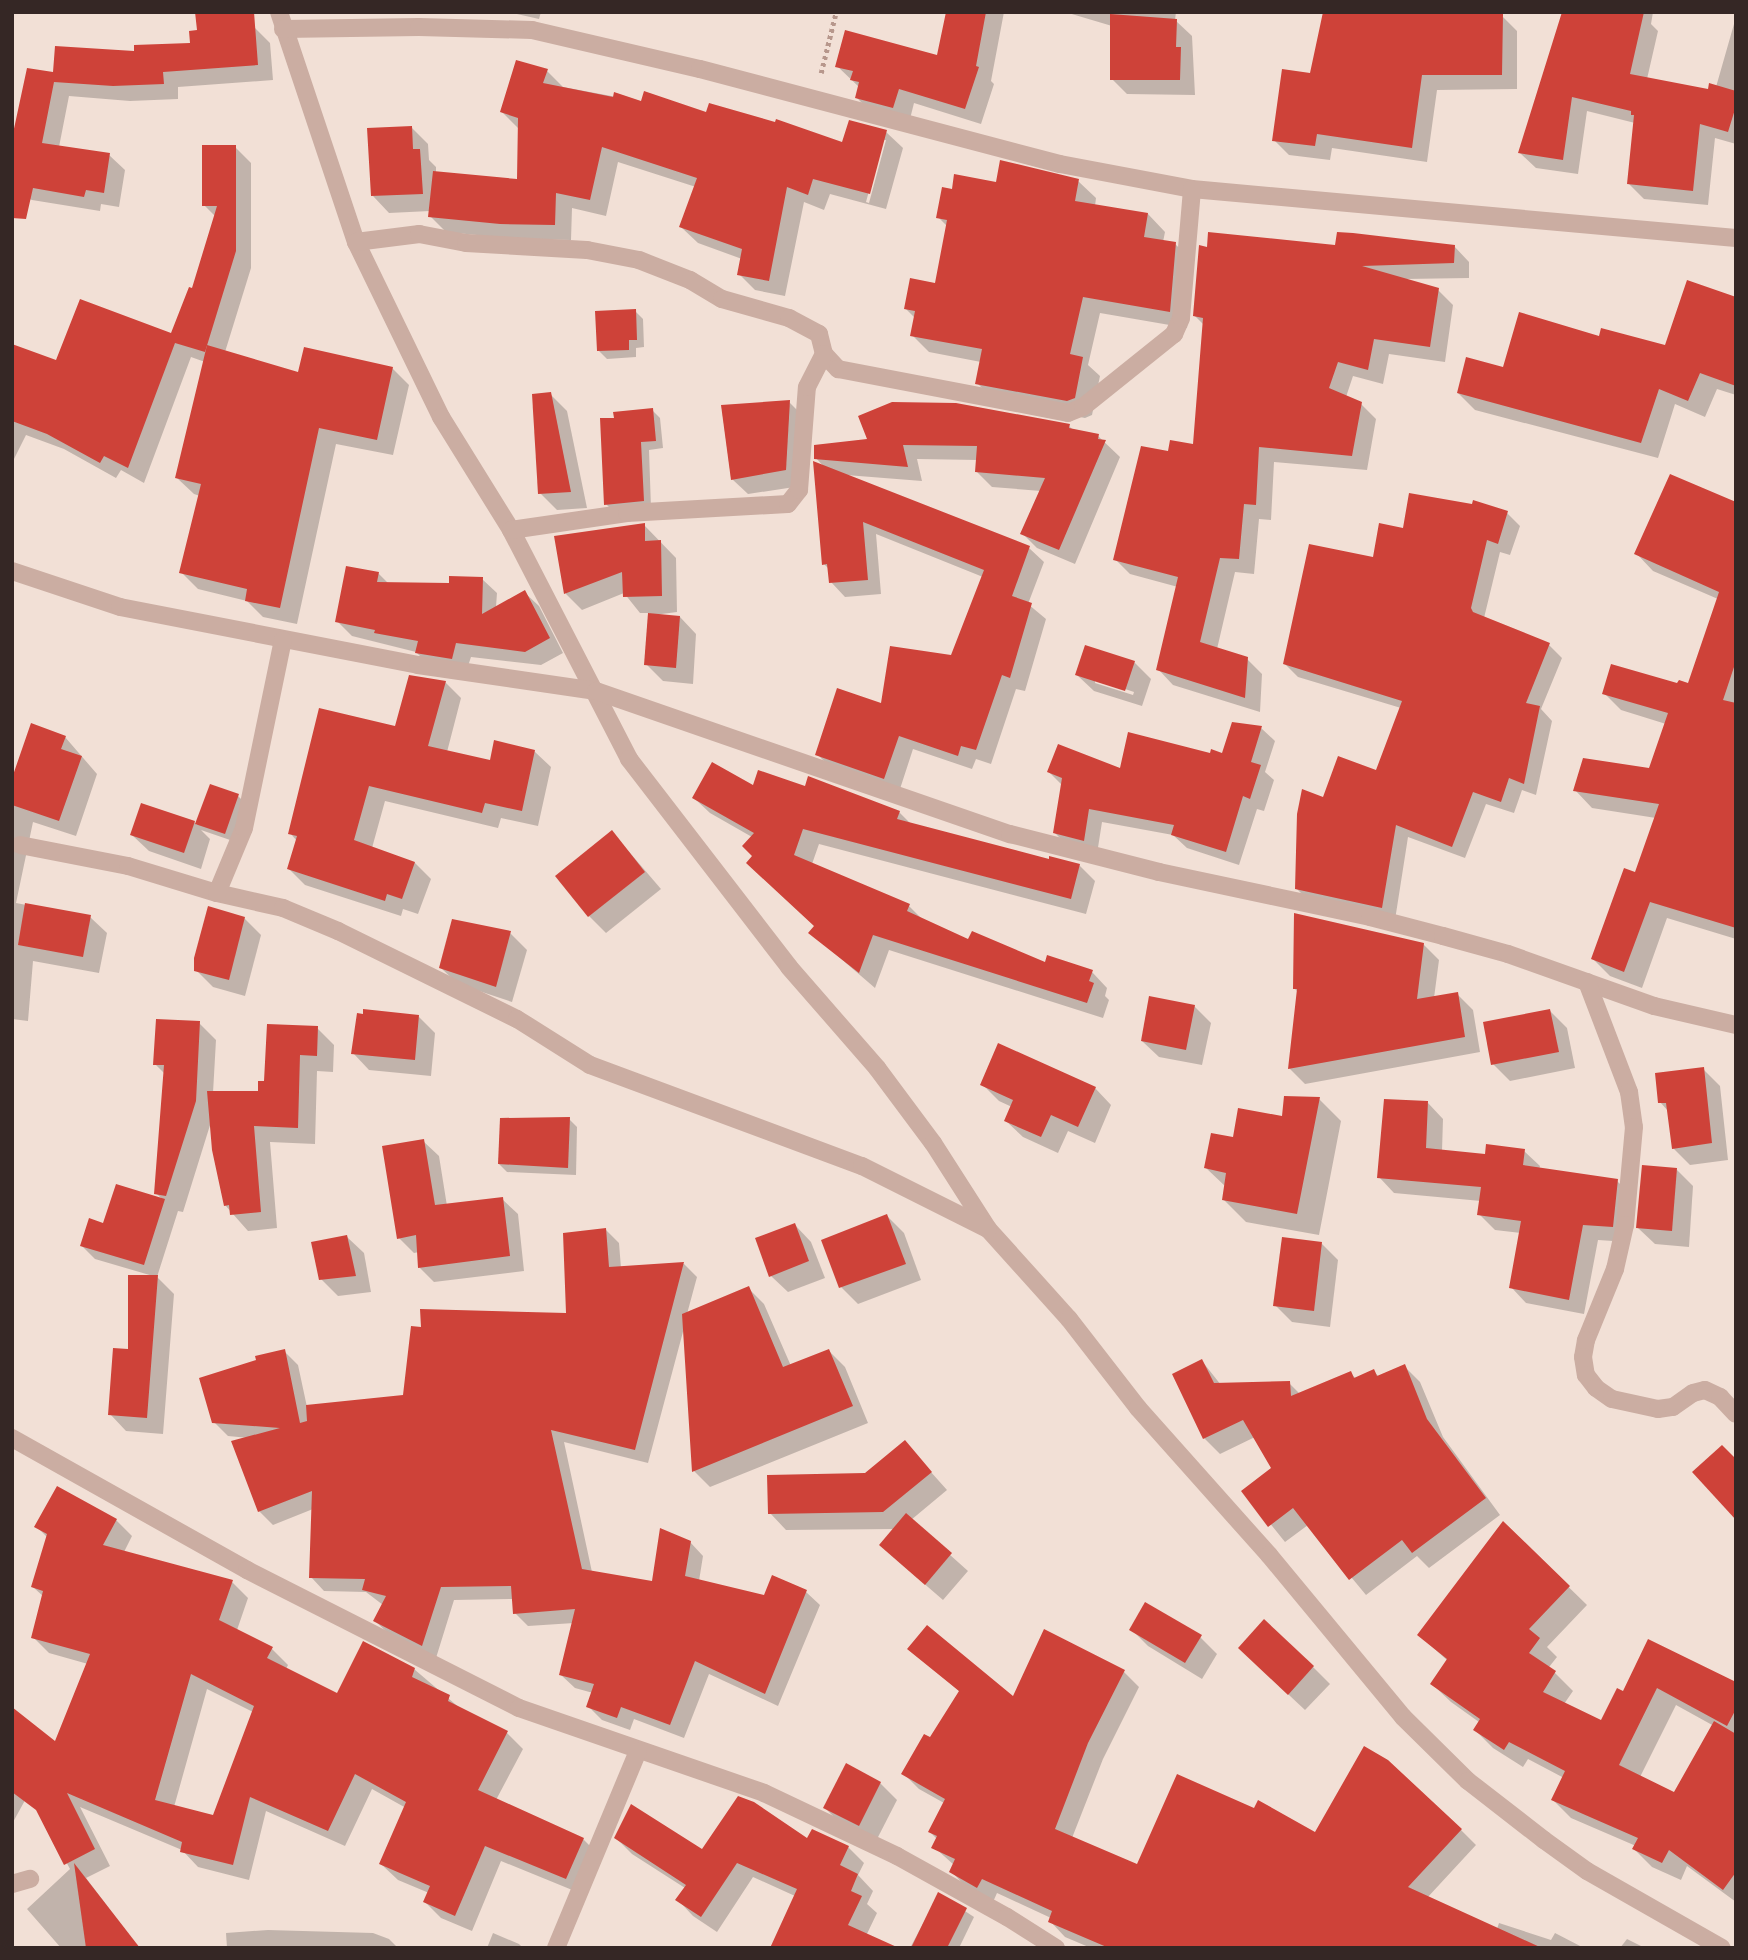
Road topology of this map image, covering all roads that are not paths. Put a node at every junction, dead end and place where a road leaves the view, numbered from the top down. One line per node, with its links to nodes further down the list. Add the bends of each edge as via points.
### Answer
1 (281, 21): 2 (street, via 531,30 701,69 1060,164); 4 (street)
2 (1192, 189): 3 (street); 5 (street, via 1181,318 1174,334 1083,407 1068,413 838,369)
3 (1736, 238)
4 (356, 242): 5 (street, via 419,234 466,243 587,250 639,260 690,280 722,299 789,318 819,334); 6 (street, via 441,418)
5 (824, 354): 6 (street, via 807,387 799,491 788,504 627,513)
6 (511, 530): 9 (street)
7 (12, 571): 8 (street, via 120,607)
8 (283, 640): 9 (street); 11 (street, via 244,828)
9 (596, 691): 12 (street, via 1010,834 1158,872 1370,917 1508,954); 14 (street, via 629,759 772,946 877,1068 933,1143)
10 (20, 845): 11 (street, via 128,866)
11 (217, 893): 14 (street, via 283,908 338,931 517,1019 590,1065 862,1166)
12 (1587, 982): 13 (street, via 1654,1006); 15 (street, via 1629,1092 1633,1127 1625,1225 1615,1269 1586,1340 1586,1375 1612,1399 1658,1409 1705,1390 1720,1397)
13 (1736, 1025)
14 (988, 1229): 20 (street, via 1403,1717 1468,1781 1587,1871)
15 (1736, 1415)
16 (12, 1438): 17 (street, via 247,1570 519,1708)
17 (638, 1751): 18 (street); 19 (street, via 764,1793 897,1856)
18 (556, 1948)
19 (1056, 1948)
20 (1722, 1948)

